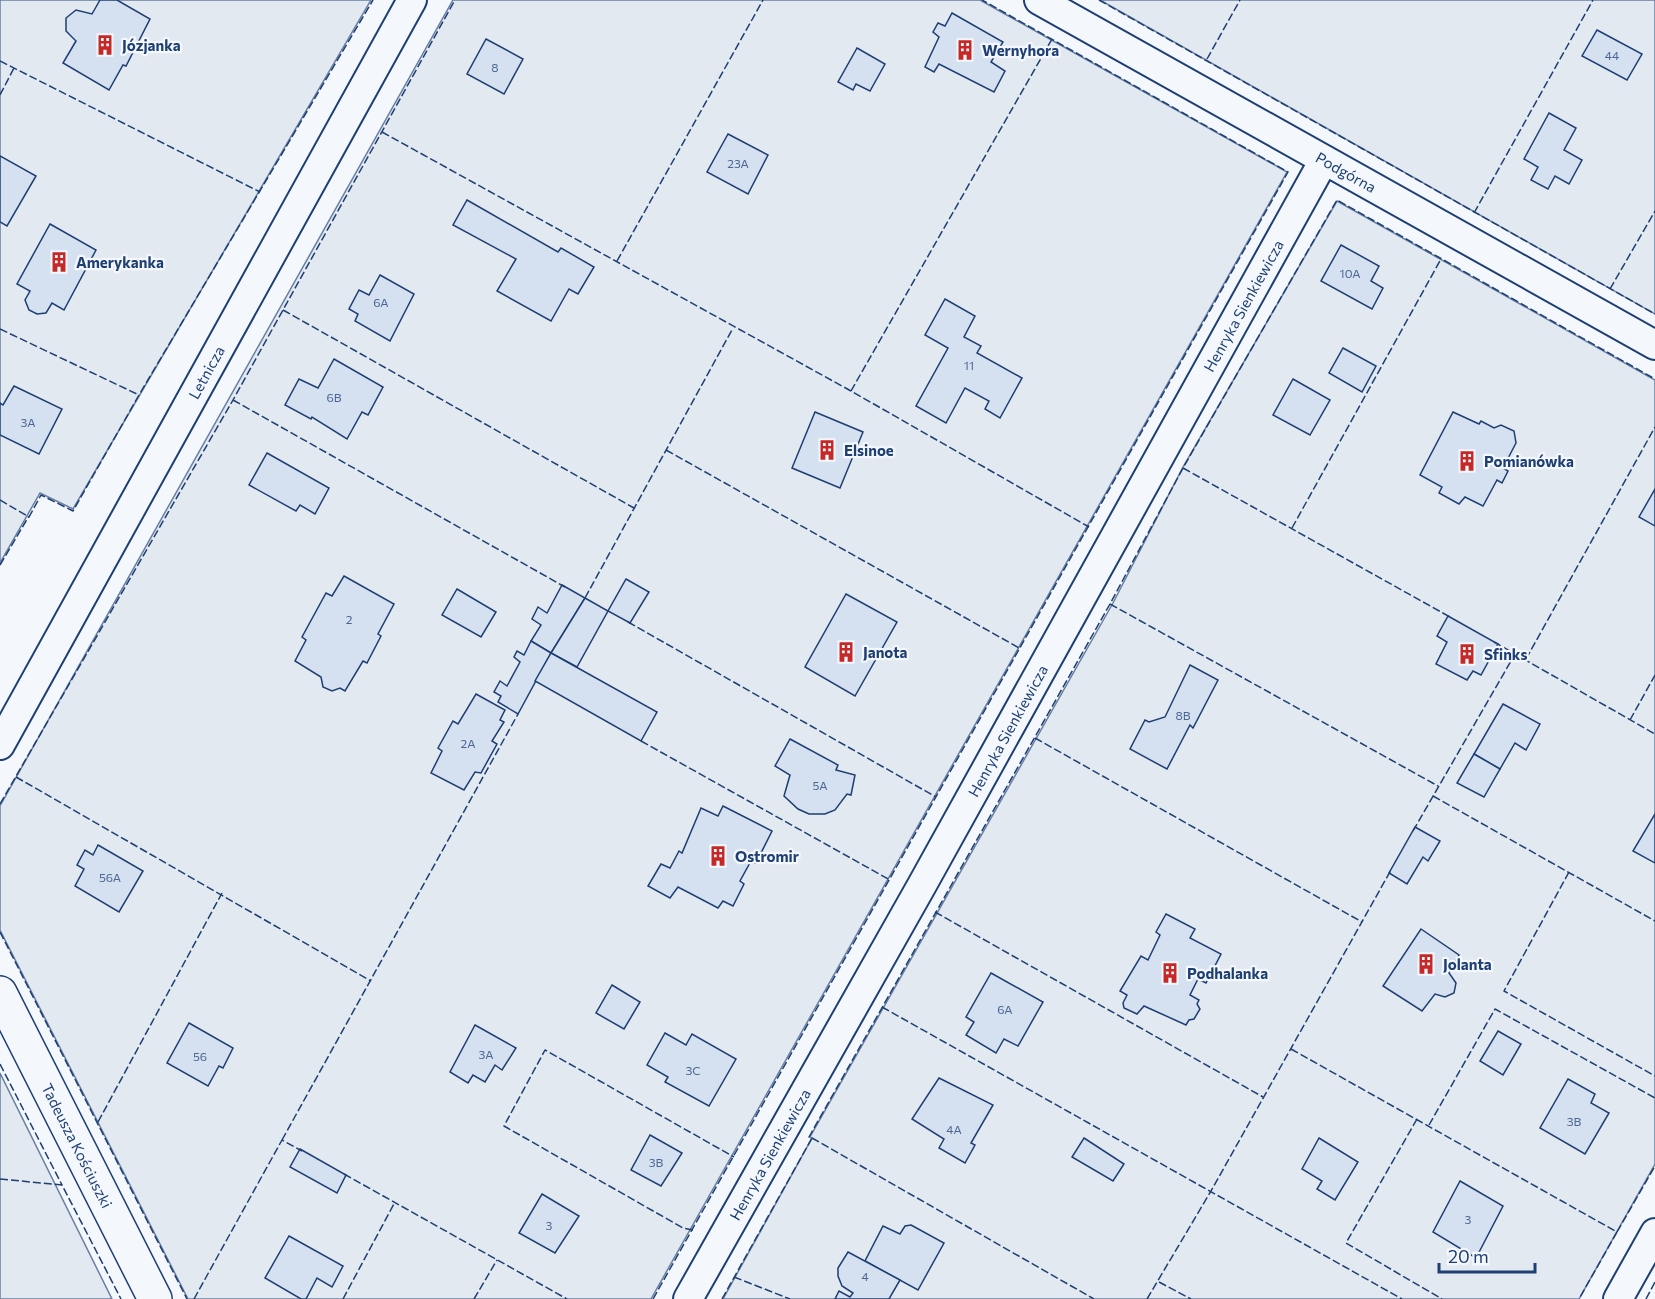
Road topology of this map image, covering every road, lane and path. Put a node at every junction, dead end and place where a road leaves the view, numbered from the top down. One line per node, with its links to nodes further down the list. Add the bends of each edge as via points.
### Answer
1 (412, 0): 5 (street, Letnicza)
2 (1039, 0): 3 (street, Podgórna)
3 (1324, 160): 4 (street, Podgórna); 9 (street, Henryka Sienkiewicza)
4 (1655, 345)
5 (0, 745)
6 (0, 993): 8 (street, Tadeusza Kościuszki)
7 (1655, 1233): 10 (street)
8 (154, 1299)
9 (688, 1299)
10 (1618, 1299)

